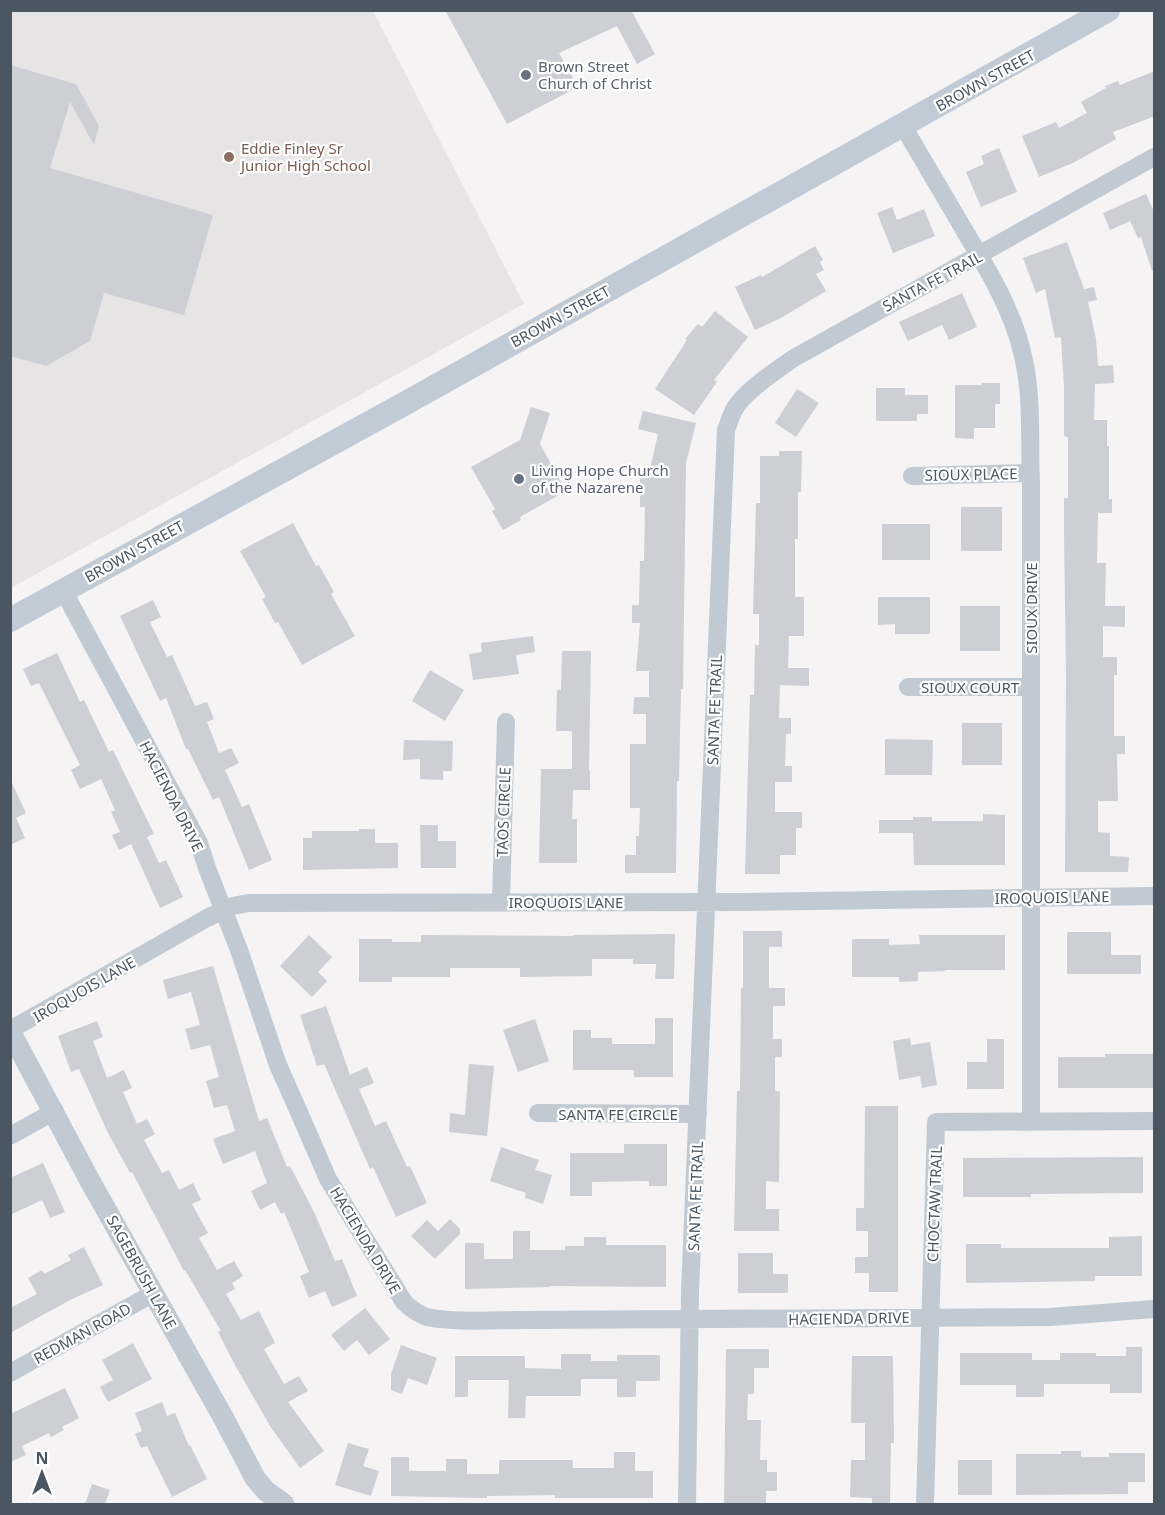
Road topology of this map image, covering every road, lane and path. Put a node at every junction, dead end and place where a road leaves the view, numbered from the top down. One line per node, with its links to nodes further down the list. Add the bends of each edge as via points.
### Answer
1 (1108, 10): 2 (main road, BROWN STREET)
2 (903, 126): 4 (street, SIOUX DRIVE); 7 (main road, BROWN STREET)
3 (1155, 157): 4 (street, SANTA FE TRAIL)
4 (980, 255): 5 (street, SIOUX DRIVE, via 1004,301 1023,357 1029,388); 15 (street, SANTA FE TRAIL, via 794,358 735,408 726,430)
5 (1030, 473): 6 (street, SIOUX PLACE); 10 (street, SIOUX DRIVE)
6 (912, 476)
7 (63, 590): 8 (main road, BROWN STREET); 16 (street, HACIENDA DRIVE, via 199,843)
8 (10, 620)
9 (908, 687): 10 (street, SIOUX COURT)
10 (1031, 687): 13 (street, SIOUX DRIVE)
11 (506, 722): 14 (street, TAOS CIRCLE)
12 (1155, 896): 13 (street, IROQUOIS LANE)
13 (1031, 897): 15 (street, IROQUOIS LANE); 22 (street, SIOUX DRIVE)
14 (501, 901): 15 (street, IROQUOIS LANE); 16 (street, IROQUOIS LANE, via 248,903)
15 (707, 902): 20 (street, SANTA FE TRAIL)
16 (224, 911): 17 (street, IROQUOIS LANE); 27 (street, HACIENDA DRIVE, via 278,1065 328,1179 411,1309 426,1316 457,1319)
17 (10, 1031): 18 (street, SAGEBRUSH LANE)
18 (55, 1111): 23 (street); 24 (street, SAGEBRUSH LANE)
19 (538, 1113): 20 (street, SANTA FE CIRCLE)
20 (698, 1114): 27 (street, SANTA FE TRAIL)
21 (1155, 1120): 22 (street, CHOCTAW TRAIL)
22 (1032, 1122): 26 (street, CHOCTAW TRAIL, via 936,1122)
23 (10, 1136)
24 (154, 1293): 28 (street, REDMAN ROAD); 29 (street, SAGEBRUSH LANE, via 255,1478)
25 (1155, 1309): 26 (street, HACIENDA DRIVE, via 1050,1317)
26 (930, 1318): 27 (street, HACIENDA DRIVE); 31 (street, CHOCTAW TRAIL)
27 (690, 1319): 30 (street, SANTA FE TRAIL)
28 (10, 1372)
29 (284, 1504)
30 (687, 1504)
31 (925, 1504)

